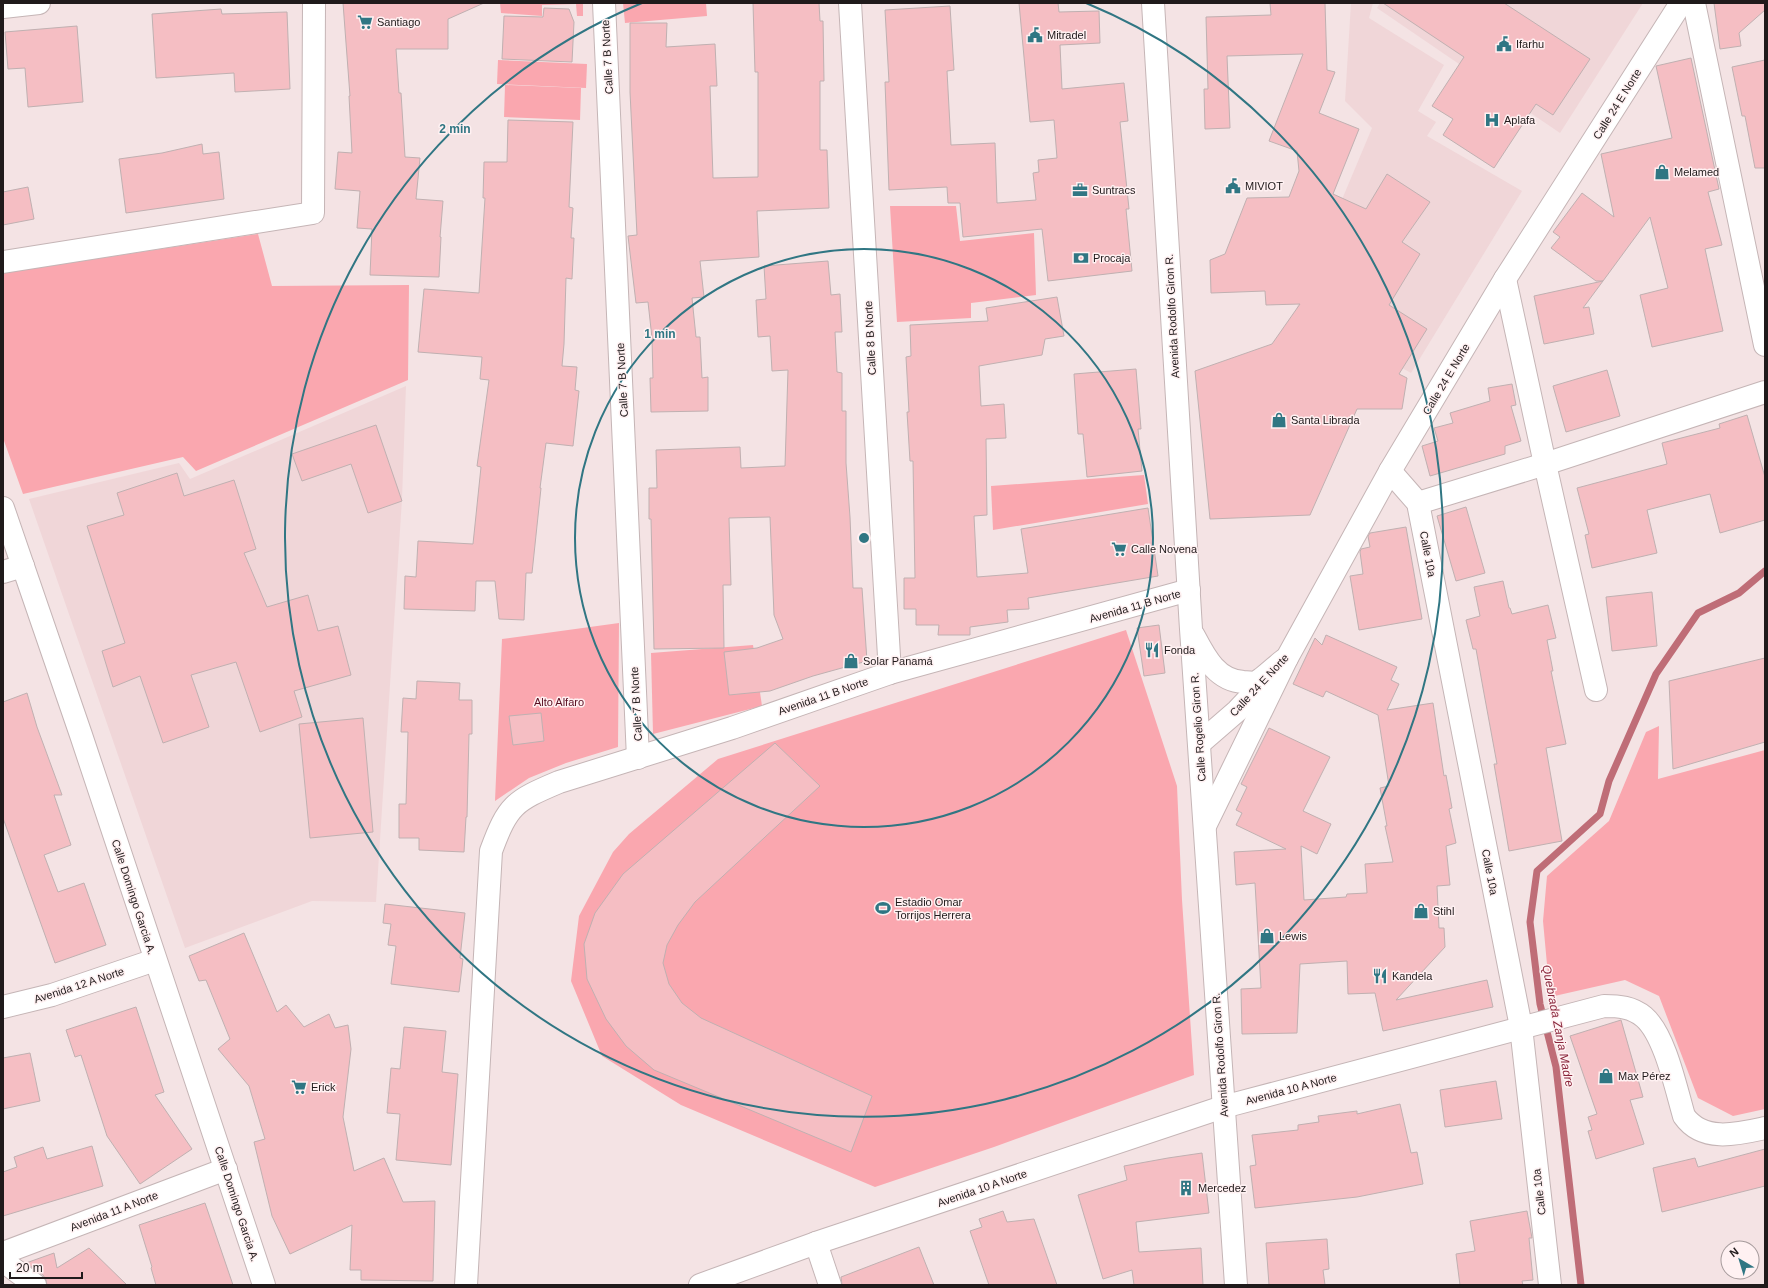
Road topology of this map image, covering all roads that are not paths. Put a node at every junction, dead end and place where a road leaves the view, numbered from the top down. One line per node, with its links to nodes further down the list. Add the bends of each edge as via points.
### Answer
1 (39, 3): 8 (street)
2 (314, 3): 9 (street, via 313,213)
3 (604, 3): 24 (street, Calle 7 B Norte)
4 (850, 3): 21 (street, Calle 8 B Norte)
5 (1153, 3): 18 (street, Avenida Rodolfo Giron R.)
6 (1681, 3): 10 (street, Calle 24 E Norte)
7 (1694, 3): 11 (street)
8 (3, 7)
9 (3, 262)
10 (1506, 279): 13 (street); 14 (street, Calle 24 E Norte)
11 (1765, 345)
12 (1765, 392): 13 (street)
13 (1545, 464): 15 (street); 22 (street)
14 (1390, 472): 15 (street); 20 (street, Calle 24 E Norte)
15 (1418, 503): 28 (street, Calle 10a)
16 (3, 508): 17 (street, Calle Domingo Garcia A.)
17 (13, 569): 26 (street, Calle Domingo Garcia A., via 81,735)
18 (1189, 590): 19 (street, Avenida Rodolfo Giron R.); 21 (street, Avenida 11 B Norte)
19 (1191, 629): 20 (street, via 1206,659 1223,676 1238,682 1254,683); 23 (street, Calle Rogelio Giron R.)
20 (1287, 658): 23 (street, Calle 24 E Norte, via 1237,711); 25 (street)
21 (890, 672): 24 (street, Avenida 11 B Norte)
22 (1596, 690)
23 (1200, 743): 25 (street, Calle Rogelio Giron R.)
24 (638, 758): 37 (street, Avenida 11 B Norte, via 559,782 535,792 514,805 501,824 491,851)
25 (1206, 825): 29 (street, Avenida Rodolfo Giron R.)
26 (155, 960): 27 (street, Avenida 12 A Norte, via 52,995); 31 (street, Calle Domingo Garcia A.)
27 (3, 1007)
28 (1527, 1026): 29 (street, Avenida 10 A Norte); 30 (street, Avenida 10 A Norte, via 1604,1006 1619,1006 1633,1010 1653,1027 1688,1122 1715,1134 1730,1136); 41 (street, Calle 10a)
29 (1223, 1107): 32 (street, Avenida 10 A Norte); 40 (street, Avenida Rodolfo Giron R.)
30 (1765, 1128)
31 (226, 1169): 33 (street, Avenida 11 A Norte); 36 (street, Calle Domingo Garcia A.)
32 (816, 1243): 38 (street, Avenida 10 A Norte); 39 (street)
33 (3, 1253)
34 (3, 1262): 35 (street)
35 (35, 1285)
36 (264, 1285)
37 (466, 1285)
38 (700, 1285)
39 (830, 1285)
40 (1236, 1285)
41 (1550, 1285)

